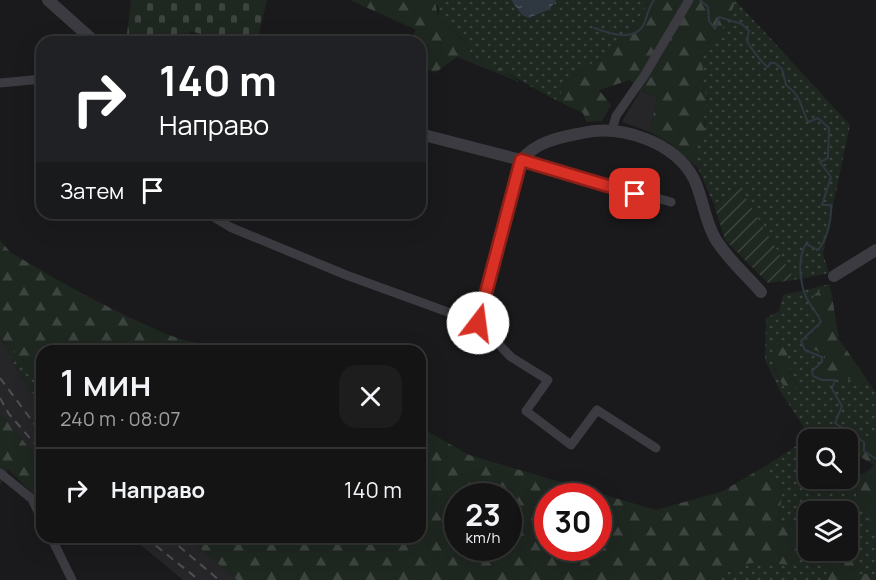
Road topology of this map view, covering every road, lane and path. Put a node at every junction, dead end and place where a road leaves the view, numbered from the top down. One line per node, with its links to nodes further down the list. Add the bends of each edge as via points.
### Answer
1 (48, 0): 3 (street)
2 (688, 1): 6 (street, via 616,116)
3 (88, 36)
4 (36, 82): 5 (street)
5 (0, 83)
6 (612, 130): 8 (street, via 548,141 532,148); 13 (street, via 647,139 681,162 696,185 715,238)
7 (426, 136): 8 (street)
8 (521, 160): 9 (street); 14 (street)
9 (671, 202)
10 (217, 219): 14 (street, via 346,275)
11 (876, 250): 12 (street)
12 (834, 276)
13 (761, 292)
14 (478, 323): 15 (street, via 511,357 548,380 526,411 571,445 597,410)
15 (656, 448)
16 (0, 473): 17 (street, via 32,499)
17 (36, 507)
18 (54, 543): 19 (street)
19 (72, 580)

